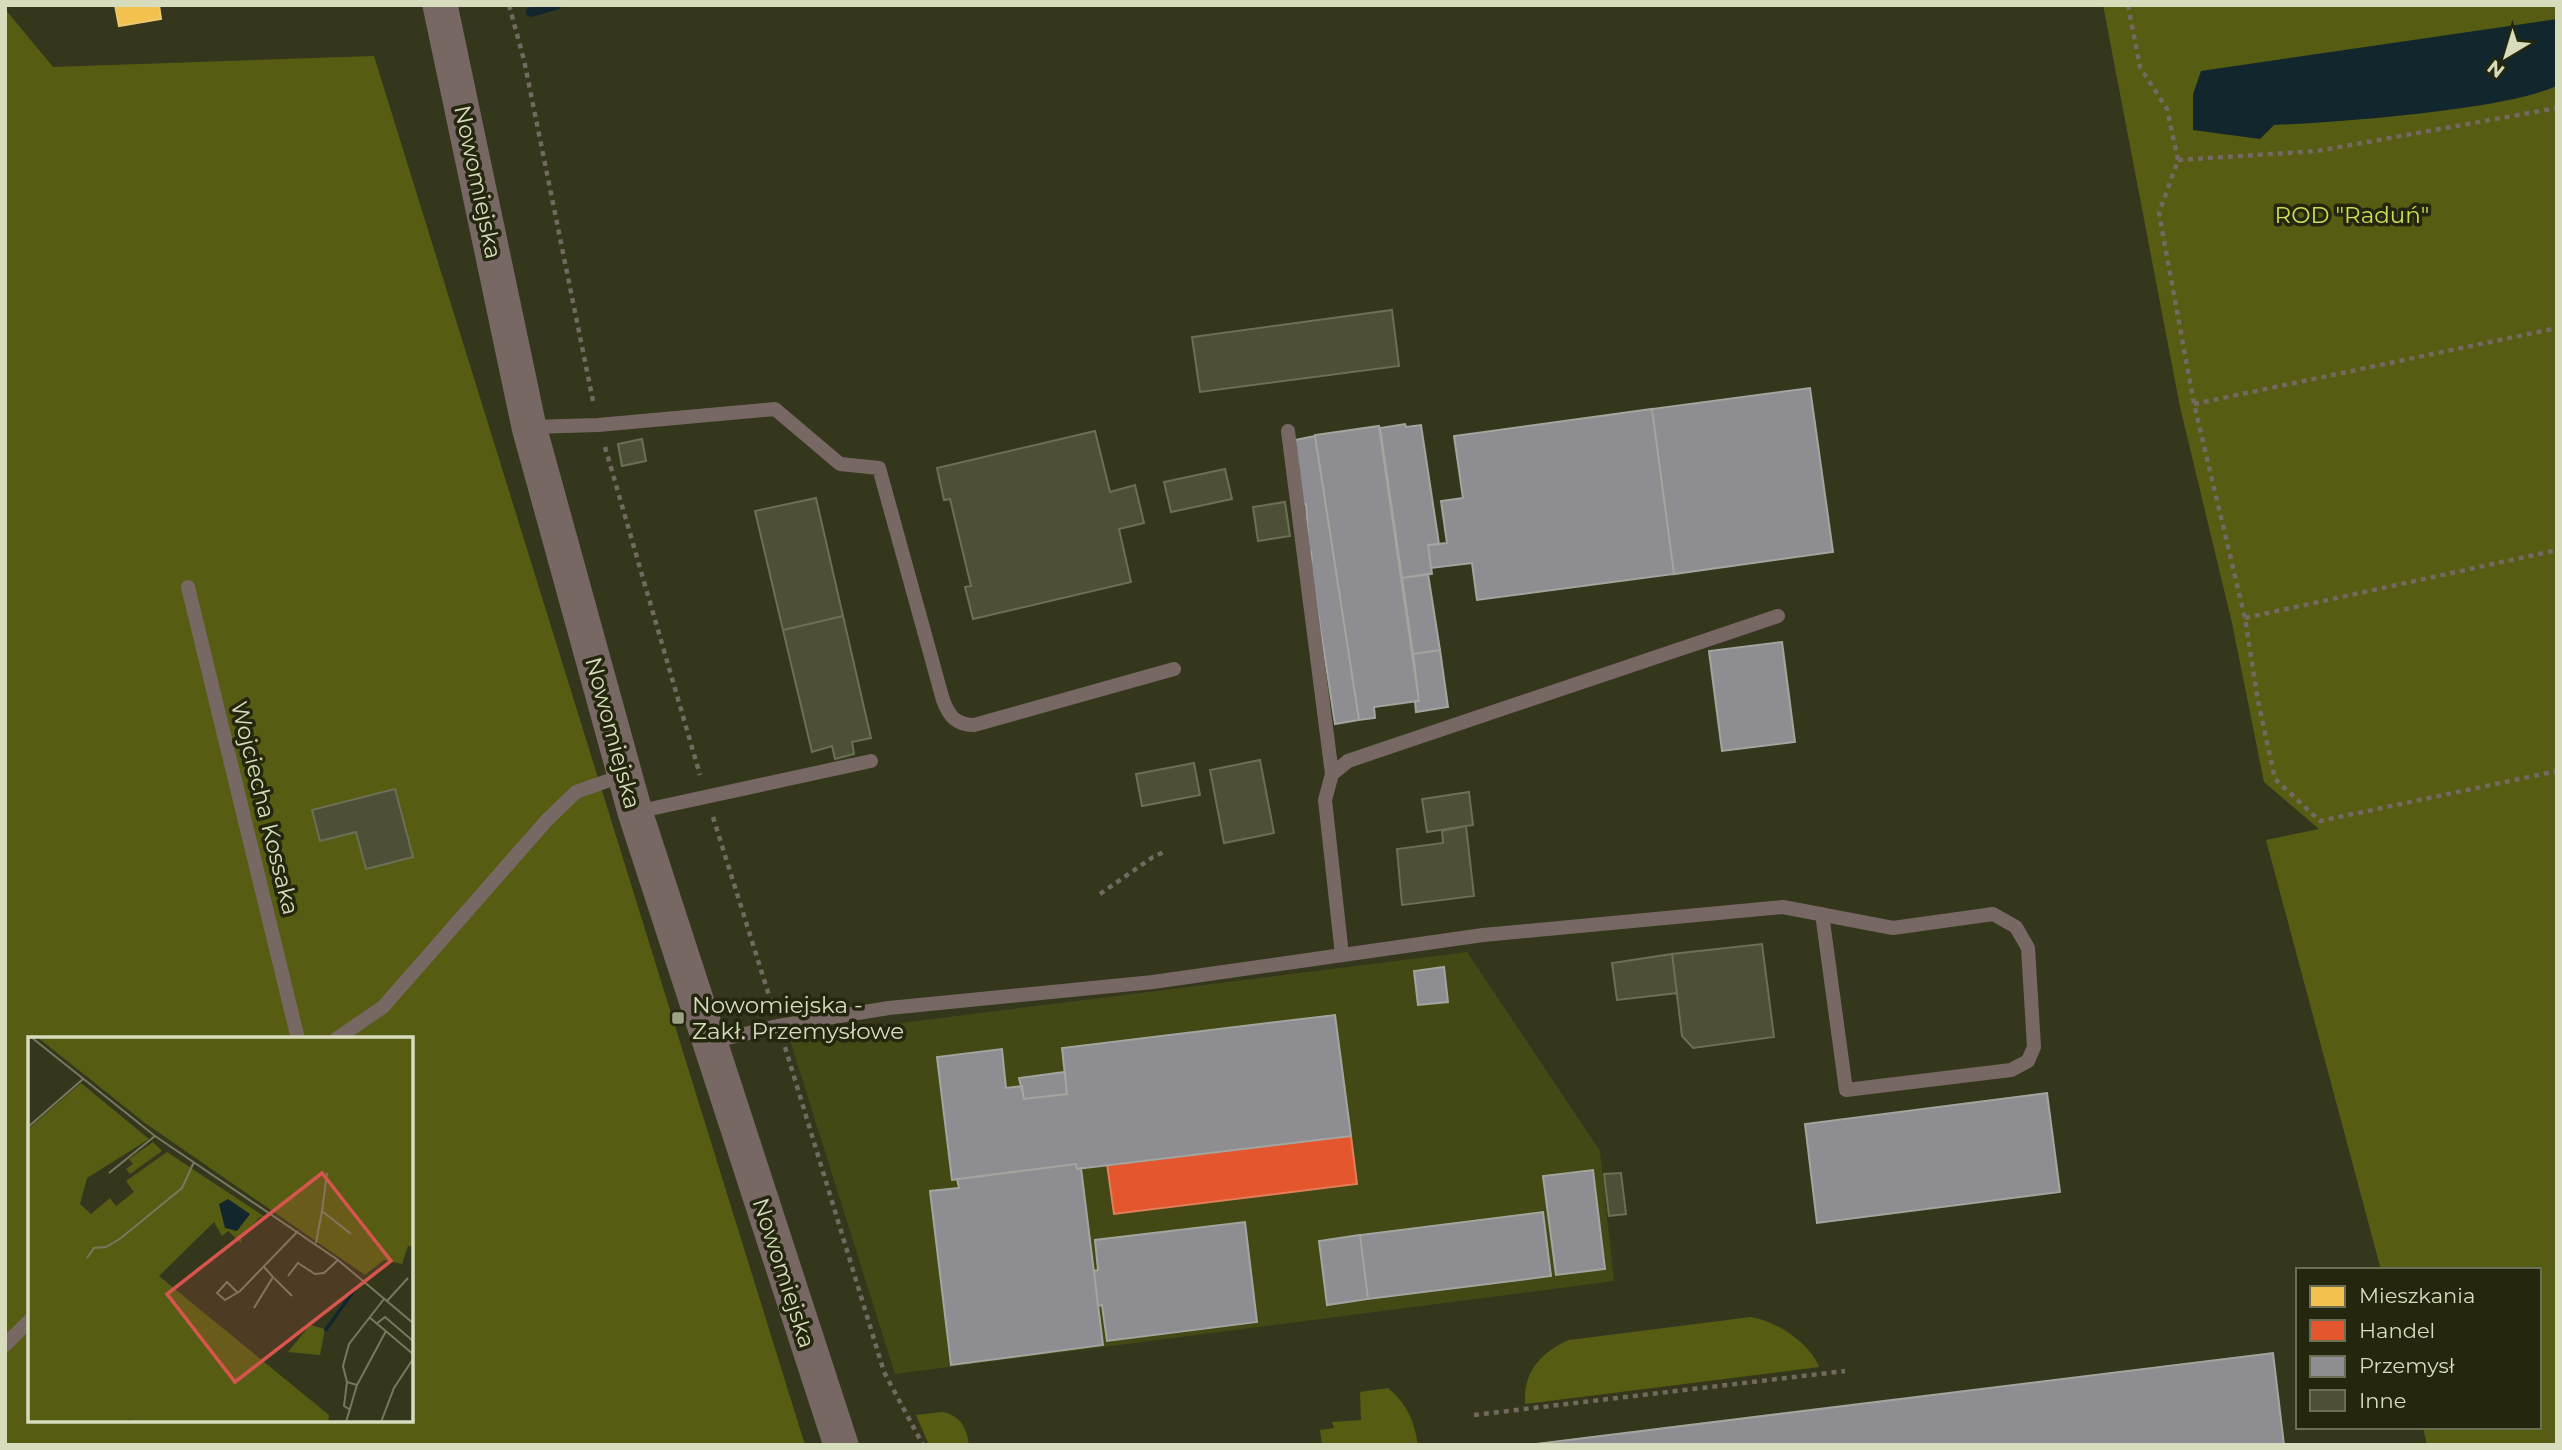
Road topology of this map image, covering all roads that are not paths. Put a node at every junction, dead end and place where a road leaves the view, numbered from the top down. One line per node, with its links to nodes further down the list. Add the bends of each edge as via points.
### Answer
1 (440, 5): 2 (street, Nowomiejska)
2 (529, 427): 6 (lane, via 775,409 840,464 879,468 943,700 948,715 962,725); 9 (street, Nowomiejska)
3 (1289, 431): 8 (lane)
4 (188, 587): 13 (lane, Wojciecha Kossaka)
5 (1778, 616): 8 (lane, via 1348,761)
6 (1174, 669)
7 (871, 761): 10 (lane)
8 (1332, 774): 12 (lane, via 1325,800)
9 (624, 775): 10 (street, Nowomiejska); 14 (lane, via 576,792 383,1007)
10 (635, 812): 15 (street, Nowomiejska)
11 (1822, 914): 11 (lane, via 1893,928 1993,914 2016,927 2028,948 2034,1047 2028,1061 2011,1070 1846,1090); 12 (lane, via 1783,906 1483,935)
12 (1342, 955): 15 (lane, via 1153,982 889,1008 778,1026)
13 (298, 1037)
14 (339, 1037)
15 (710, 1043): 18 (street, Nowomiejska)
16 (28, 1322): 17 (lane)
17 (5, 1345)
18 (841, 1445)

